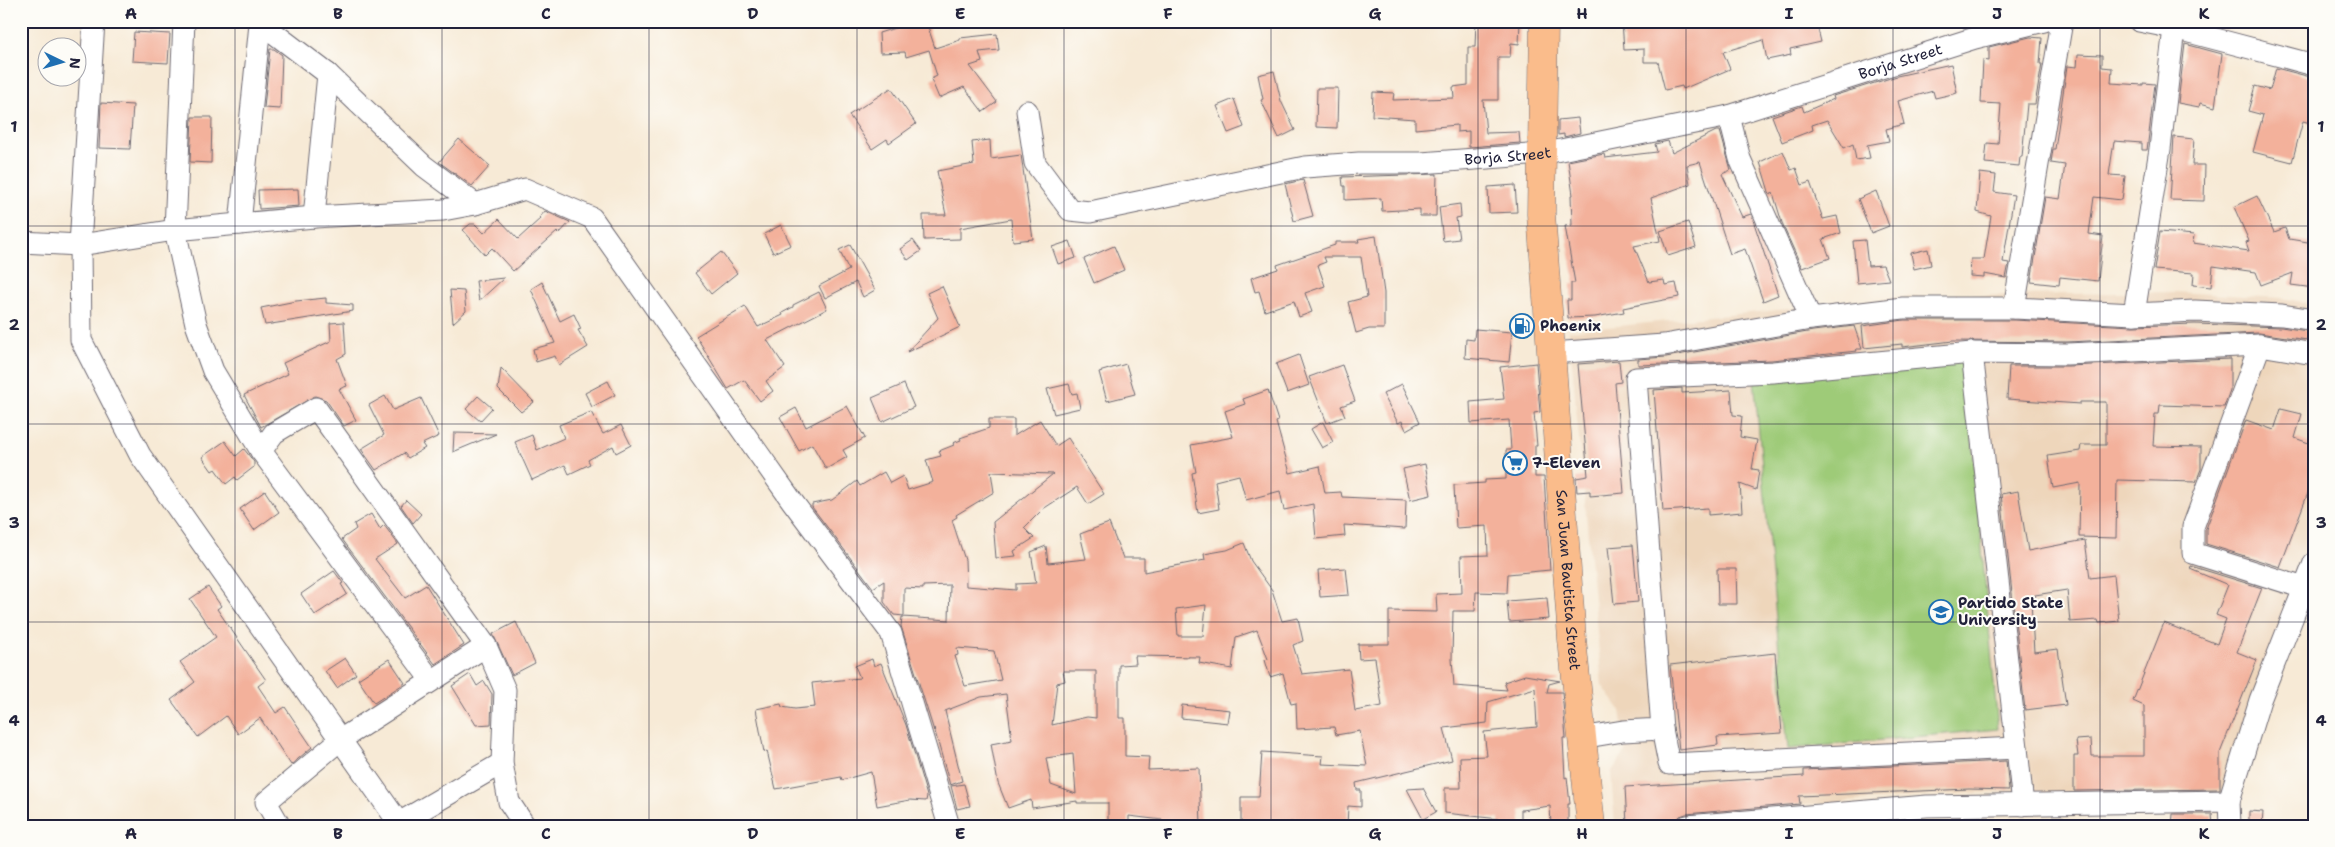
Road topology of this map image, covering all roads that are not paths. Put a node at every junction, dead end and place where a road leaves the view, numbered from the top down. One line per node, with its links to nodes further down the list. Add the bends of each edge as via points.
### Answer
1 (94, 21): 19 (street)
2 (184, 21): 17 (street)
3 (1544, 21): 13 (main road, San Juan Bautista Street)
4 (2044, 21): 12 (street, Borja Street, via 1975,38)
5 (2062, 21): 20 (street)
6 (2139, 21): 8 (street)
7 (259, 23): 10 (street); 16 (street)
8 (2174, 28): 9 (street); 21 (street, via 2160,148)
9 (2314, 65)
10 (328, 74): 14 (street, via 424,166); 15 (street)
11 (1026, 111): 13 (street, Borja Street, via 1035,163 1070,210 1090,212 1305,167)
12 (1729, 116): 13 (street, Borja Street); 22 (street, via 1740,159)
13 (1541, 154): 25 (main road, San Juan Bautista Street, via 1541,214)
14 (475, 204): 15 (street, via 443,210); 44 (street, via 525,189 592,218 792,501 891,633)
15 (314, 217): 16 (street)
16 (240, 224): 17 (street)
17 (175, 230): 19 (street); 28 (street, via 196,324 213,371)
18 (21, 242): 19 (street)
19 (80, 245): 35 (street, via 81,340 140,455)
20 (2014, 308): 21 (street); 22 (street, via 1903,308)
21 (2134, 314): 23 (street, via 2195,311 2282,315)
22 (1811, 319): 25 (street, via 1664,345)
23 (2314, 320)
24 (2260, 345): 26 (street, via 2067,354); 27 (street); 30 (street, via 2193,527 2193,553)
25 (1551, 353): 34 (main road, San Juan Bautista Street)
26 (1972, 353): 33 (street, via 1773,372 1636,378); 36 (street)
27 (2314, 354)
28 (261, 451): 31 (street, via 274,433 316,408); 32 (street)
29 (2314, 563): 30 (street)
30 (2304, 588): 38 (street, via 2260,700)
31 (486, 646): 32 (street); 37 (street, via 505,690)
32 (431, 680): 35 (street)
33 (1662, 729): 34 (street); 36 (street, via 1669,764)
34 (1581, 738): 45 (main road, San Juan Bautista Street)
35 (340, 740): 41 (street); 42 (street, via 266,802)
36 (2017, 748): 39 (street)
37 (502, 763): 41 (street); 43 (street, via 509,802)
38 (2229, 801): 39 (street); 47 (street)
39 (2023, 805): 40 (street, via 1927,806)
40 (1817, 820): 46 (street)
41 (400, 824)
42 (280, 826)
43 (525, 826)
44 (949, 826)
45 (1590, 826)
46 (1687, 826)
47 (2230, 826)

